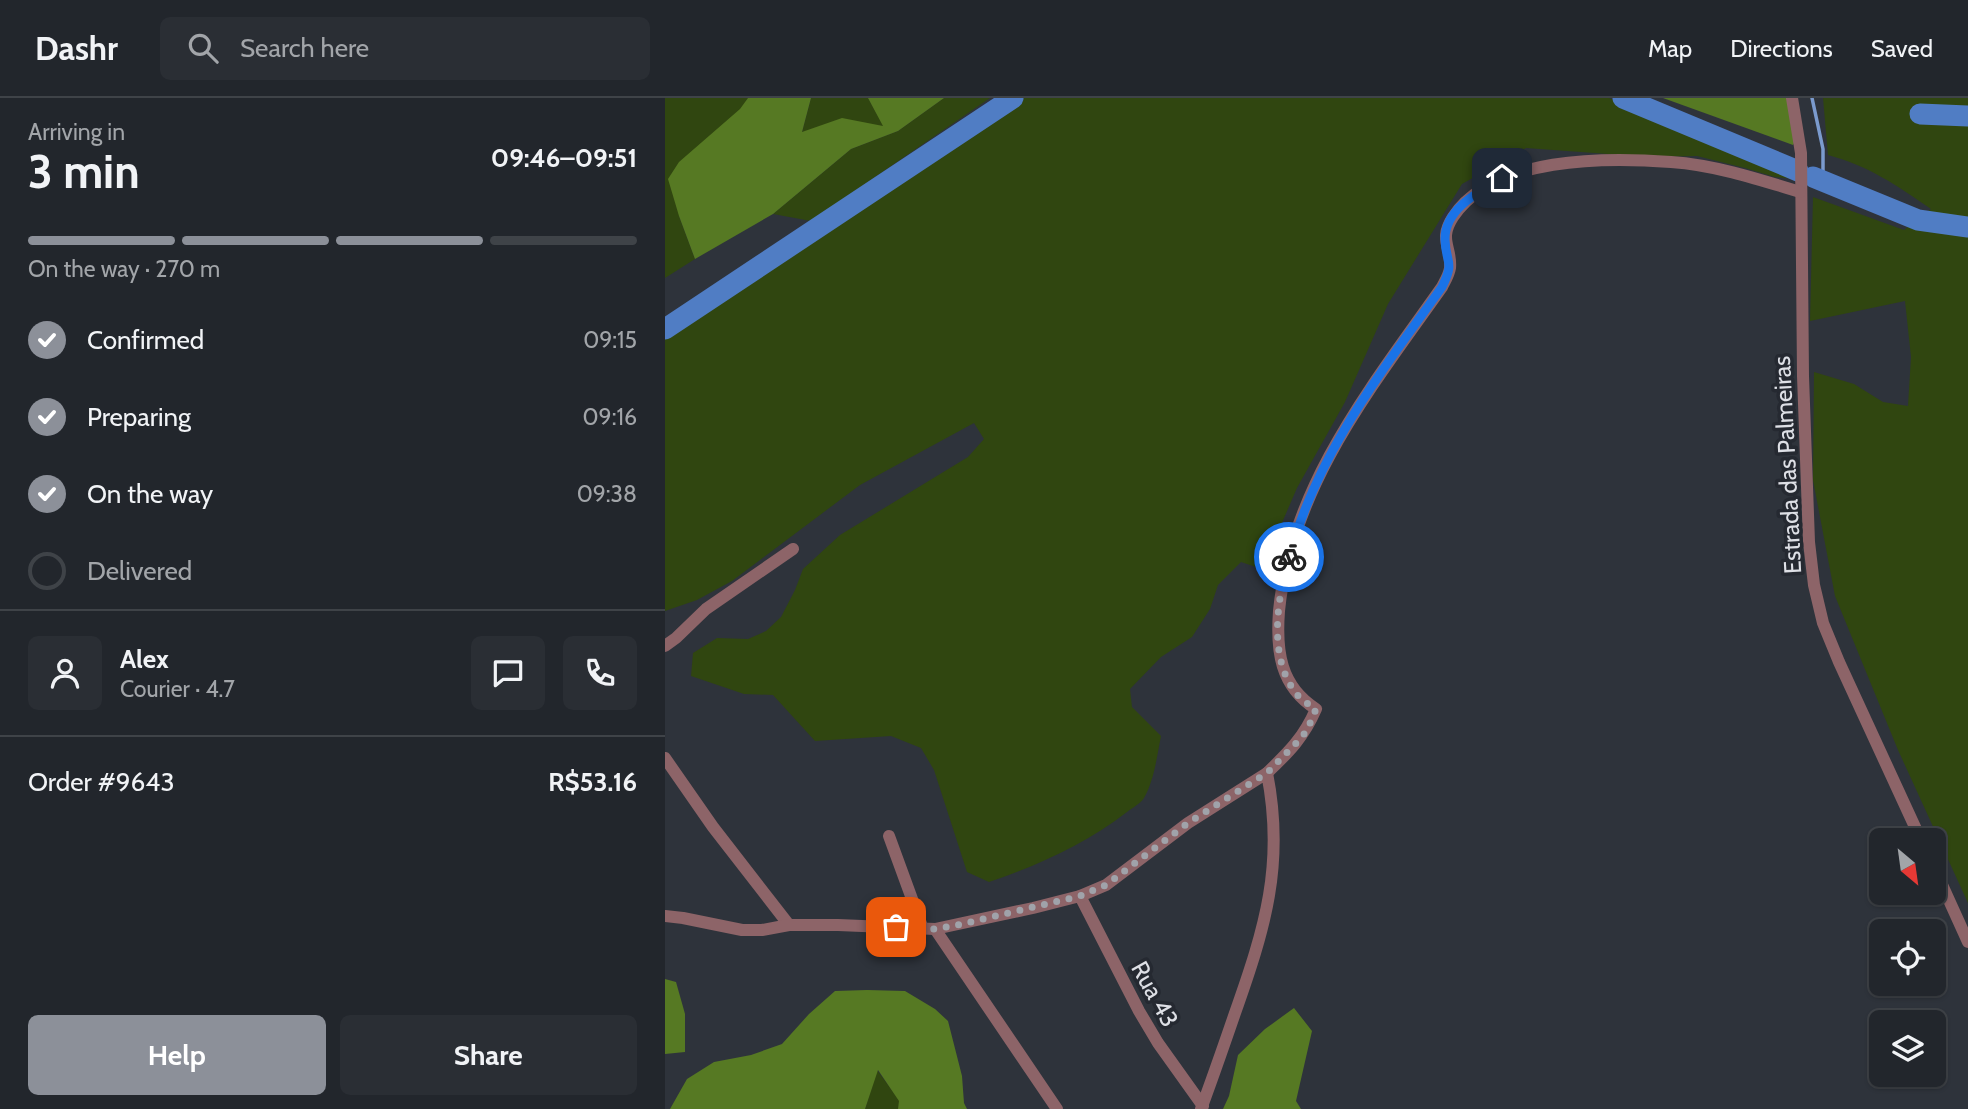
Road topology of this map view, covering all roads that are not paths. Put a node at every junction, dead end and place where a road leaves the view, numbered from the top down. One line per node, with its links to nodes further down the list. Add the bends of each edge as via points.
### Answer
1 (1792, 98): 2 (street, Estrada das Palmeiras, via 1801,153)
2 (1800, 192): 6 (street, via 1716,169 1672,162 1615,161 1523,170 1463,204 1447,228 1450,267 1442,287 1343,430 1297,526 1282,582 1277,635 1290,683 1316,709 1302,737); 7 (street, Estrada das Palmeiras, via 1814,585 1839,662)
3 (793, 549): 4 (street, via 706,610)
4 (665, 646)
5 (665, 758): 12 (street)
6 (1267, 773): 10 (street, via 1188,823 1106,885); 15 (street, Rua 43, via 1275,830 1266,912)
7 (1915, 828)
8 (889, 836): 13 (street)
9 (1946, 893): 14 (street)
10 (1080, 896): 13 (street); 15 (street, Rua 43, via 1139,1011)
11 (665, 916): 12 (street, via 742,930)
12 (789, 925): 13 (street)
13 (929, 929): 16 (street)
14 (1968, 942)
15 (1202, 1107)
16 (1057, 1109)

